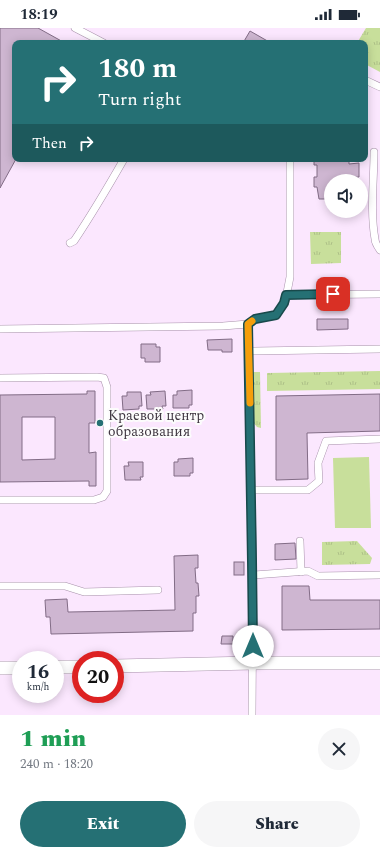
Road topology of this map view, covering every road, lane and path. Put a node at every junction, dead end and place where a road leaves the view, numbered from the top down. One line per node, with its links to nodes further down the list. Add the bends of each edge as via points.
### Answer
1 (75, 28): 2 (lane)
2 (98, 40)
3 (368, 81): 4 (lane)
4 (380, 87)
5 (374, 152): 9 (lane, via 374,228 375,240)
6 (122, 162): 8 (lane, via 89,218)
7 (290, 162): 11 (lane, via 290,277)
8 (70, 243)
9 (380, 250)
10 (380, 294): 11 (lane)
11 (286, 295): 12 (lane, via 276,315 255,319)
12 (248, 324): 13 (lane); 15 (lane)
13 (0, 329)
14 (380, 349): 15 (lane)
15 (248, 351): 18 (lane)
16 (0, 378): 19 (lane, via 104,378 107,387 107,491 103,497 94,500)
17 (380, 440): 18 (lane, via 326,441 318,463 319,481 308,490)
18 (251, 490): 23 (lane)
19 (0, 500)
20 (300, 541): 21 (lane)
21 (301, 572): 22 (lane, via 308,571 318,576); 23 (lane)
22 (380, 575)
23 (253, 576): 26 (lane)
24 (0, 586): 25 (lane, via 65,586 84,592)
25 (158, 590)
26 (253, 663): 27 (street); 28 (street); 31 (lane)
27 (380, 664)
28 (124, 666)
29 (0, 668): 30 (street)
30 (12, 668)
31 (252, 715)

